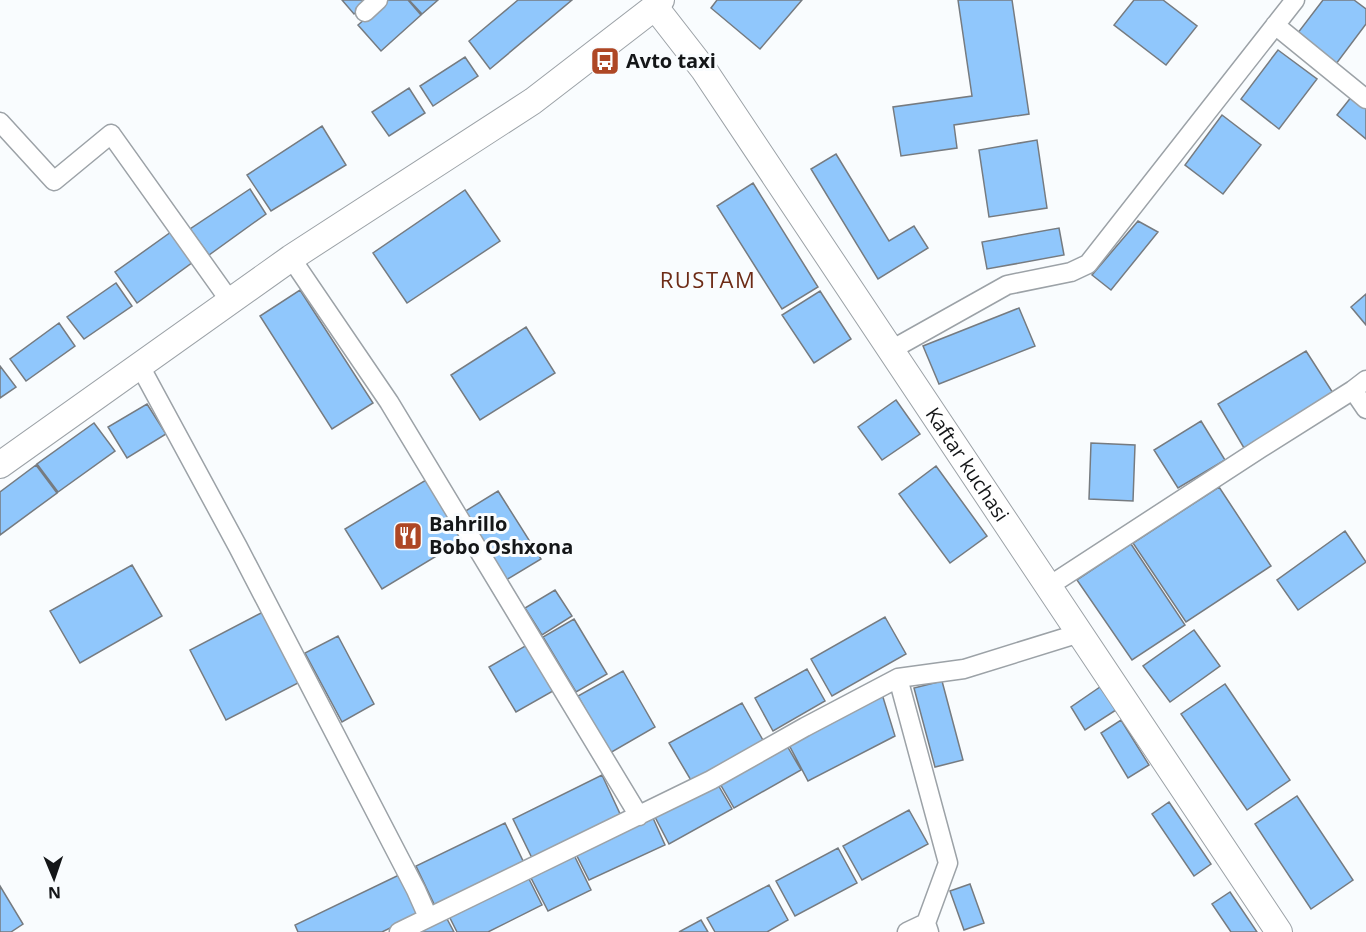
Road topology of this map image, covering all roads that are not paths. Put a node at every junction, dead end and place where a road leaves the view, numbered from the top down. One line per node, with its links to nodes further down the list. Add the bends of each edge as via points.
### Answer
1 (1295, 0): 3 (street)
2 (655, 2): 6 (street, via 533,101); 8 (street, Kaftar kuchasi)
3 (1275, 25): 4 (street); 8 (street, via 1088,264 1071,272 1007,285)
4 (1366, 99)
5 (0, 122): 7 (street, via 54,181 111,134)
6 (291, 258): 7 (street); 16 (street, via 389,402)
7 (230, 301): 9 (street)
8 (891, 350): 13 (street, Kaftar kuchasi)
9 (140, 366): 12 (street); 17 (street, via 244,558)
10 (1360, 385): 11 (street); 13 (street)
11 (1366, 409)
12 (0, 465)
13 (1049, 586): 14 (street, Kaftar kuchasi)
14 (1080, 633): 15 (street, via 964,669); 21 (street, Kaftar kuchasi)
15 (898, 678): 16 (street); 18 (street, via 948,863)
16 (639, 816): 17 (street)
17 (428, 917): 19 (street)
18 (927, 927): 20 (street)
19 (399, 932)
20 (907, 932)
21 (1279, 932)

